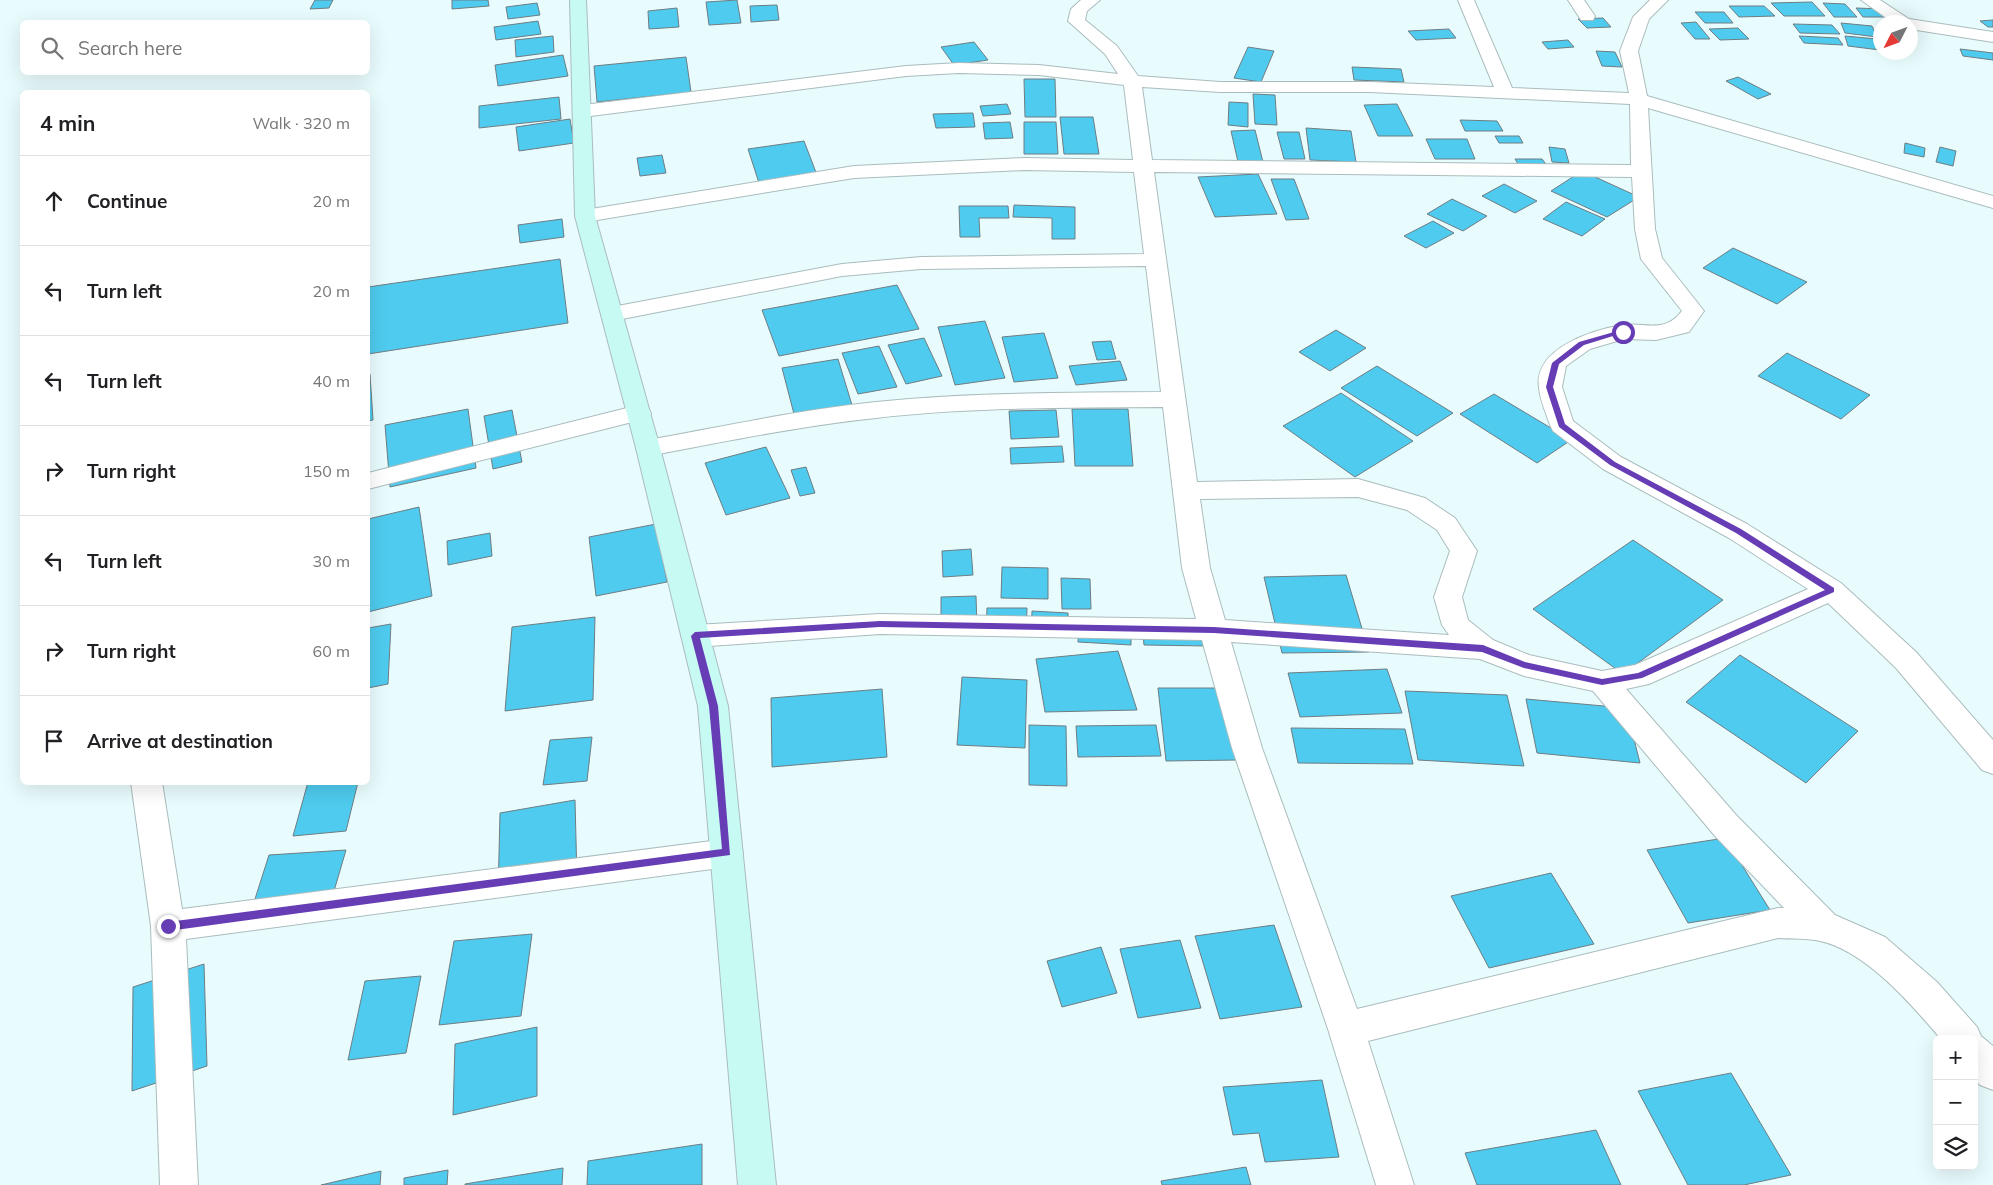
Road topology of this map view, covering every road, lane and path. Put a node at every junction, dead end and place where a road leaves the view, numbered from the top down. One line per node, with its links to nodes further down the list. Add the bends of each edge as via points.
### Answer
1 (578, 0): 14 (street)
2 (1092, 0): 11 (street, via 1079,9 1076,21 1111,50)
3 (1466, 0): 12 (street)
4 (1576, 0): 8 (street)
5 (1660, 0): 13 (street, via 1641,17 1629,52)
6 (1870, 0): 7 (street)
7 (1892, 15)
8 (1587, 16)
9 (1918, 25): 10 (street)
10 (1993, 37)
11 (1132, 81): 12 (street); 14 (street, via 1039,70 959,68 906,71); 15 (street)
12 (1505, 93): 13 (street)
13 (1639, 99): 16 (street); 17 (street)
14 (583, 111): 18 (street)
15 (1142, 165): 16 (street); 18 (street, via 1024,164 854,172); 19 (street)
16 (1640, 171): 26 (street, via 1645,229 1652,259 1693,312 1681,327 1656,333 1623,332 1582,344 1555,363 1550,387 1562,425 1612,463 1738,531)
17 (1993, 202)
18 (585, 216): 20 (street)
19 (1155, 260): 20 (street, via 922,263 842,270); 21 (street)
20 (612, 314): 22 (street)
21 (1174, 400): 23 (street, via 995,403 876,410); 25 (street)
22 (639, 413): 23 (street); 24 (street)
23 (648, 448): 28 (street)
24 (370, 480)
25 (1186, 491): 27 (street, via 1196,568); 29 (street, via 1358,488 1416,504 1446,524 1464,551 1448,597 1456,624)
26 (1832, 590): 30 (street, via 1639,676); 31 (street, via 1906,660)
27 (1214, 630): 28 (street, via 880,624); 29 (street); 36 (street, via 1247,748)
28 (695, 636): 33 (street, via 714,706)
29 (1483, 648): 30 (street, via 1524,665)
30 (1602, 682): 35 (street, via 1726,826)
31 (1993, 762)
32 (146, 785): 34 (street)
33 (727, 852): 34 (street); 41 (street)
34 (168, 926): 40 (street)
35 (1823, 926): 36 (street, via 1778,923); 37 (street, via 1874,948 1925,994)
36 (1346, 1029): 42 (street)
37 (1961, 1035)
38 (1978, 1055): 39 (street)
39 (1993, 1072)
40 (179, 1185)
41 (758, 1185)
42 (1395, 1185)

